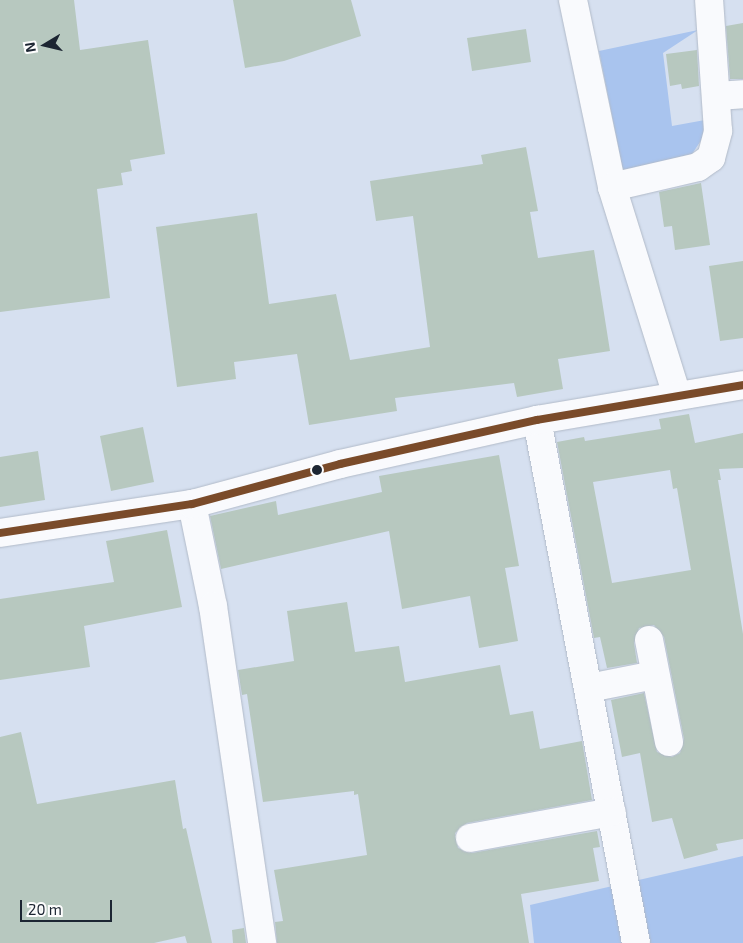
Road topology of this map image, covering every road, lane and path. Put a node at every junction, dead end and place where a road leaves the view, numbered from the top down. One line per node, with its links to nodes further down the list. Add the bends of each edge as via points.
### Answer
1 (573, 0): 4 (street)
2 (709, 0): 3 (street)
3 (730, 95): 4 (street, via 711,158 698,167)
4 (612, 187): 6 (street)
5 (743, 385): 6 (street)
6 (677, 396): 7 (street)
7 (537, 420): 8 (street, via 340,464); 12 (street)
8 (192, 504): 9 (street); 16 (street, via 213,606)
9 (0, 533)
10 (649, 640): 11 (street)
11 (655, 675): 12 (street); 13 (street)
12 (588, 688): 14 (street)
13 (668, 742)
14 (612, 812): 15 (street); 17 (street)
15 (470, 838)
16 (262, 943)
17 (636, 943)

